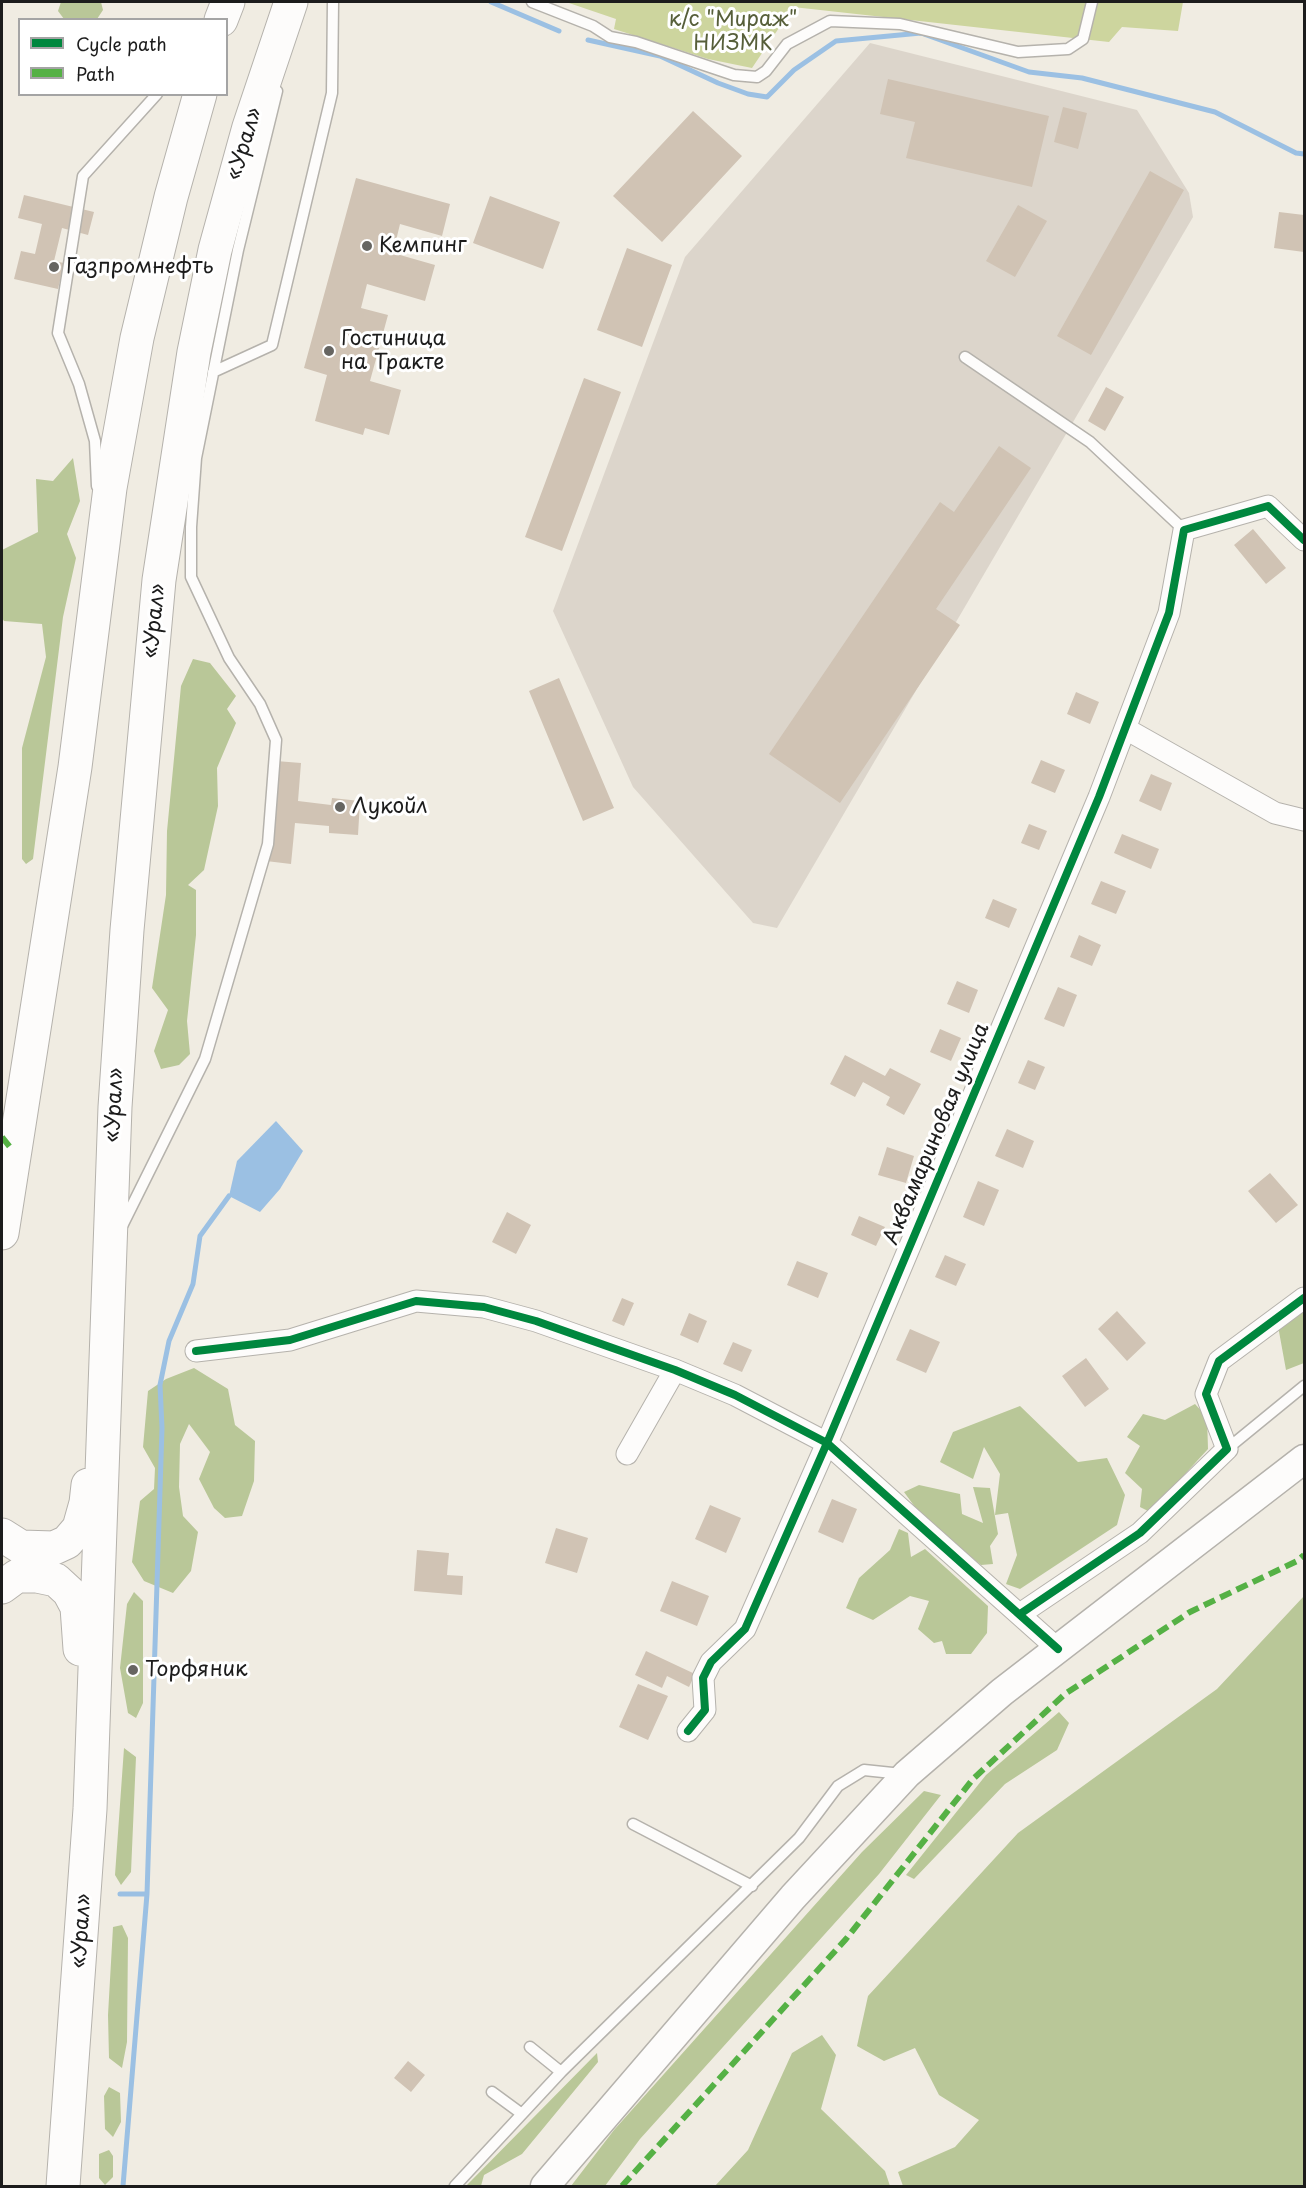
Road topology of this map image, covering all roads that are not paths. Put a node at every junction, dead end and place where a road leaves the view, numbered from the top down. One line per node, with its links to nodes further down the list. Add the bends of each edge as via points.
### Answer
1 (291, 2): 16 (highway, «Урал», via 249,127 215,250 169,502 146,705 127,930)
2 (333, 2): 9 (lane, via 332,93 272,345)
3 (532, 2): 4 (lane, via 593,26 610,37 734,75 757,77 787,44 830,21 900,24 1018,52 1068,49 1083,39)
4 (1092, 2)
5 (280, 81): 9 (lane, via 238,250)
6 (155, 96): 12 (lane, via 83,176 58,333 79,384 95,441)
7 (199, 96): 12 (highway, via 137,338)
8 (964, 357): 10 (lane, via 1090,442)
9 (213, 372): 16 (lane, via 196,458 190,527 191,577 229,658 260,704 276,740 268,844 205,1059)
10 (1184, 530): 11 (street, via 1268,506); 13 (street, Аквамариновая улица, via 1168,613)
11 (1305, 540)
12 (100, 566): 15 (highway, via 75,767)
13 (1126, 729): 14 (street, via 1275,813); 22 (street, Аквамариновая улица)
14 (1305, 820)
15 (2, 1233)
16 (108, 1255): 18 (highway, «Урал»)
17 (1305, 1298): 23 (street, via 1219,1361 1206,1394)
18 (107, 1350): 26 (highway, via 92,1420 86,1503 79,1528 67,1542 47,1548 21,1547); 32 (highway, «Урал»)
19 (196, 1351): 20 (street, via 290,1340 416,1301 484,1307)
20 (675, 1370): 22 (street, via 735,1395); 24 (street)
21 (1305, 1386): 23 (lane)
22 (827, 1443): 28 (street); 30 (street, Аквамариновая улица, via 745,1629 711,1662 703,1678 705,1710)
23 (1227, 1449): 28 (street, via 1140,1533)
24 (627, 1454)
25 (1305, 1459): 29 (main road)
26 (2, 1534)
27 (2, 1587): 32 (highway, via 17,1576 37,1575 56,1580 77,1607 80,1739)
28 (1020, 1614): 29 (street)
29 (1058, 1649): 31 (main road)
30 (688, 1731)
31 (907, 1774): 34 (lane, via 864,1770 838,1786 799,1838); 41 (main road, via 793,1897)
32 (90, 1809): 39 (highway, «Урал»)
33 (633, 1824): 34 (lane)
34 (752, 1886): 36 (lane)
35 (530, 2047): 36 (lane)
36 (561, 2072): 38 (lane)
37 (492, 2092): 38 (lane)
38 (522, 2114): 40 (lane)
39 (63, 2187)
40 (455, 2187)
41 (545, 2187)

